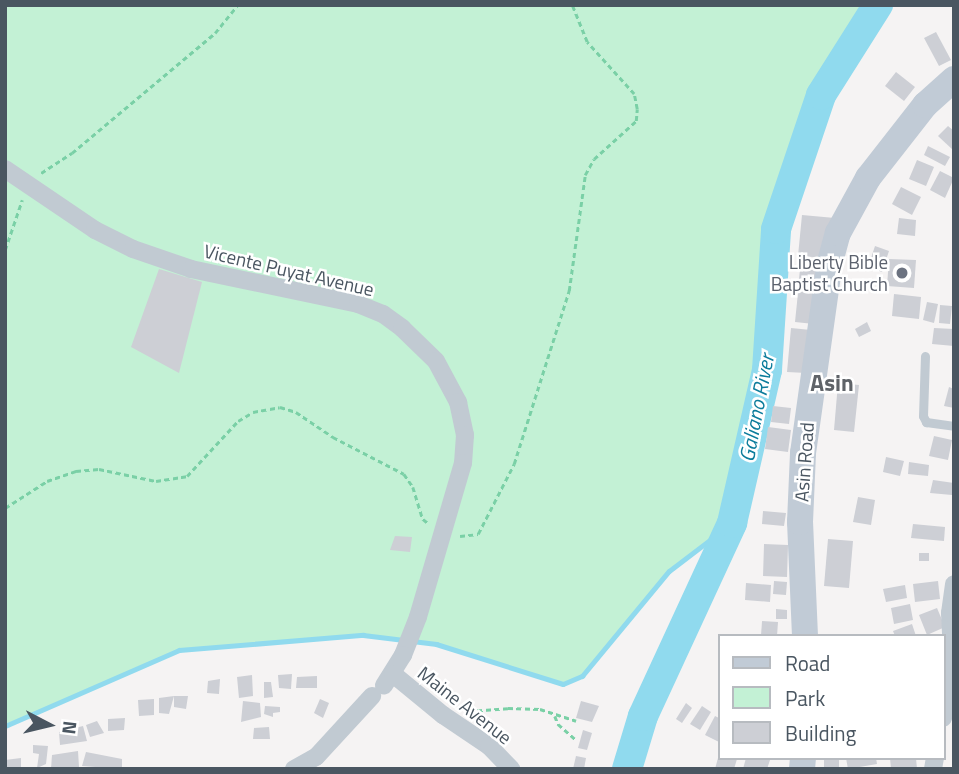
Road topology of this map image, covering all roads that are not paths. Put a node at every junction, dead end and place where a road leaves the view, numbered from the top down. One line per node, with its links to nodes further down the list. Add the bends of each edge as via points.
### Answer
1 (954, 79): 6 (main road, Asin Road, via 925,105 869,178 838,233 830,262 803,453 800,522)
2 (5, 169): 7 (street, Vicente Puyat Avenue, via 95,230 133,249 191,269 358,304 383,314 436,361 458,402 465,435 463,454 418,617 403,655)
3 (925, 356): 4 (lane, via 923,416 935,425)
4 (954, 426)
5 (954, 584): 8 (street, via 950,613 953,674)
6 (805, 634)
7 (383, 685): 9 (street, Vicente Puyat Avenue, via 316,757); 10 (street, Maine Avenue, via 443,715 489,746)
8 (945, 709)
9 (294, 769)
10 (511, 769)

